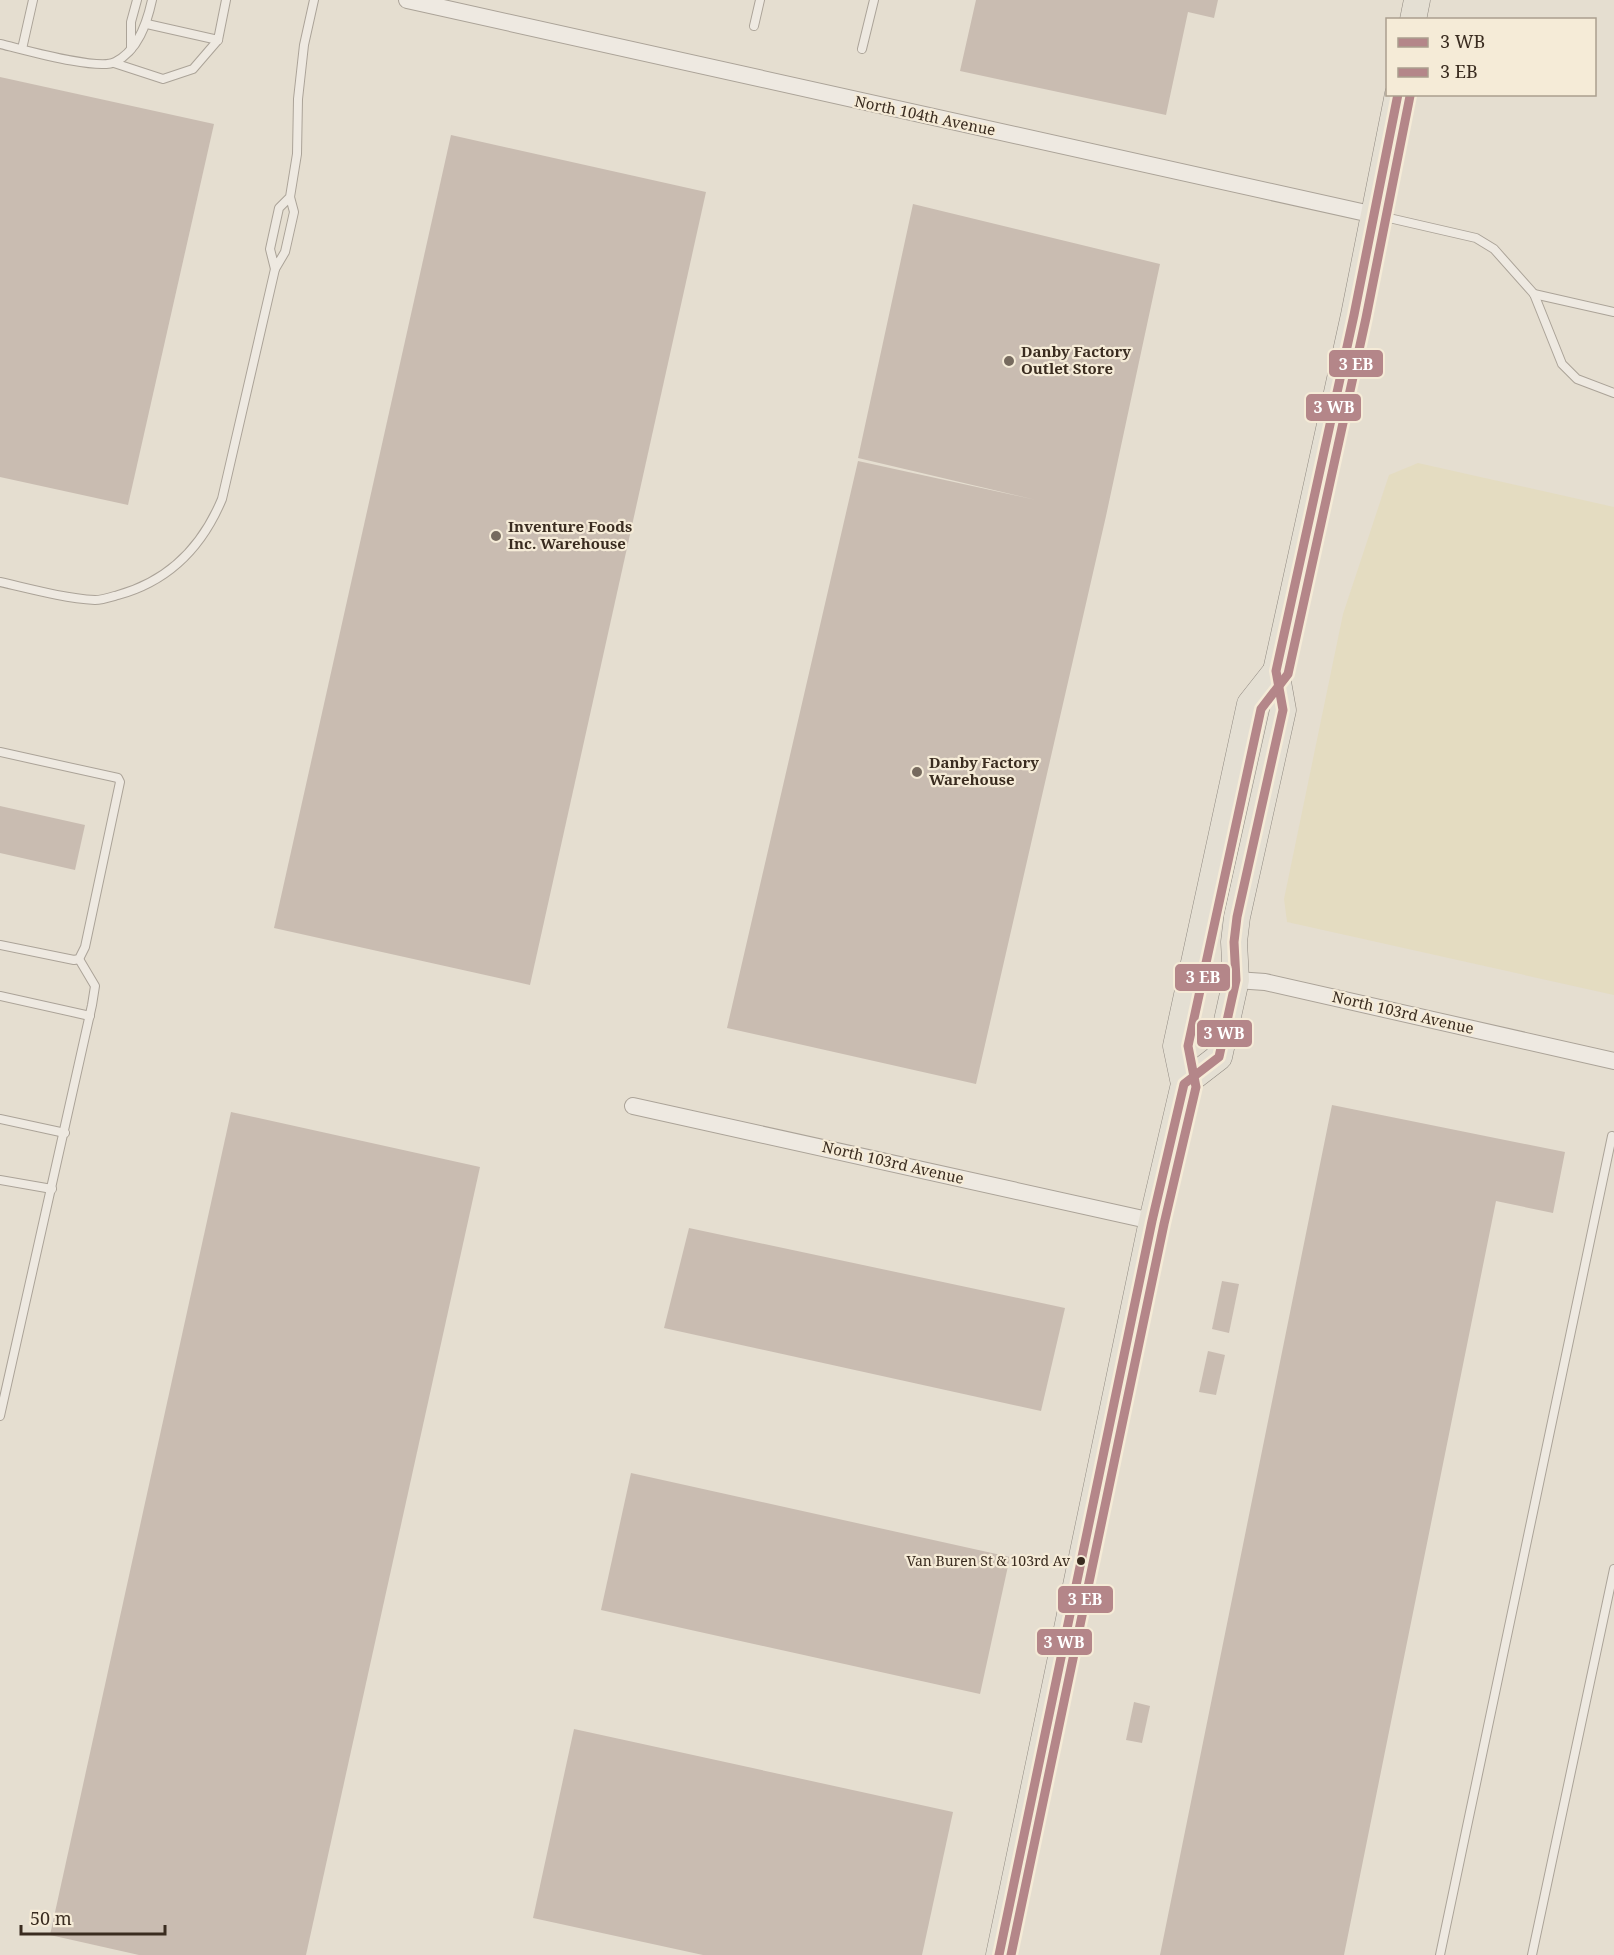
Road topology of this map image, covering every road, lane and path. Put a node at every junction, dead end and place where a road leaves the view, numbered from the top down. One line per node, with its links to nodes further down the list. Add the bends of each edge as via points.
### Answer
1 (33, 0): 15 (lane)
2 (136, 0): 16 (lane)
3 (152, 0): 11 (lane)
4 (226, 0): 13 (lane)
5 (314, 0): 20 (lane, via 304,45 297,154)
6 (407, 0): 21 (street, North 104th Avenue)
7 (760, 0): 12 (lane)
8 (874, 0): 17 (lane)
9 (1417, 0): 10 (main road)
10 (1413, 18)
11 (147, 24): 13 (lane); 16 (lane)
12 (754, 26)
13 (218, 40): 18 (lane, via 193,69 163,79)
14 (0, 44): 15 (lane)
15 (22, 49): 18 (lane, via 96,65)
16 (131, 49): 18 (lane)
17 (862, 49)
18 (114, 63)
19 (1398, 96): 21 (main road)
20 (290, 197): 22 (lane, via 294,212 285,252); 22 (lane, via 279,208 270,249)
21 (1375, 215): 23 (lane, via 1476,238 1494,249); 27 (main road)
22 (275, 269): 26 (lane, via 222,500 213,523 199,542 174,568 138,589 98,600)
23 (1534, 294): 24 (lane); 25 (lane, via 1562,364 1577,379)
24 (1614, 312)
25 (1614, 393)
26 (0, 582)
27 (1276, 671): 29 (main road, via 1250,704); 33 (main road, via 1283,710 1237,917)
28 (0, 752): 31 (lane, via 119,780)
29 (1229, 798): 32 (main road); 33 (main road, via 1238,824 1219,917)
30 (0, 945): 31 (lane)
31 (79, 959): 35 (lane, via 95,986)
32 (1191, 980): 33 (street, North 103rd Avenue); 37 (main road, via 1176,1046)
33 (1236, 980): 36 (street, North 103rd Avenue, via 1266,982); 37 (main road, via 1218,1057)
34 (0, 996): 35 (lane)
35 (90, 1016): 40 (lane)
36 (1614, 1061)
37 (1184, 1084): 44 (main road)
38 (633, 1106): 44 (street, North 103rd Avenue)
39 (0, 1119): 40 (lane)
40 (64, 1132): 43 (lane)
41 (1612, 1136): 48 (lane)
42 (0, 1180): 43 (lane)
43 (52, 1189): 45 (lane)
44 (1152, 1221): 47 (main road)
45 (0, 1416)
46 (1614, 1569): 49 (lane)
47 (999, 1955)
48 (1440, 1955)
49 (1532, 1955)

